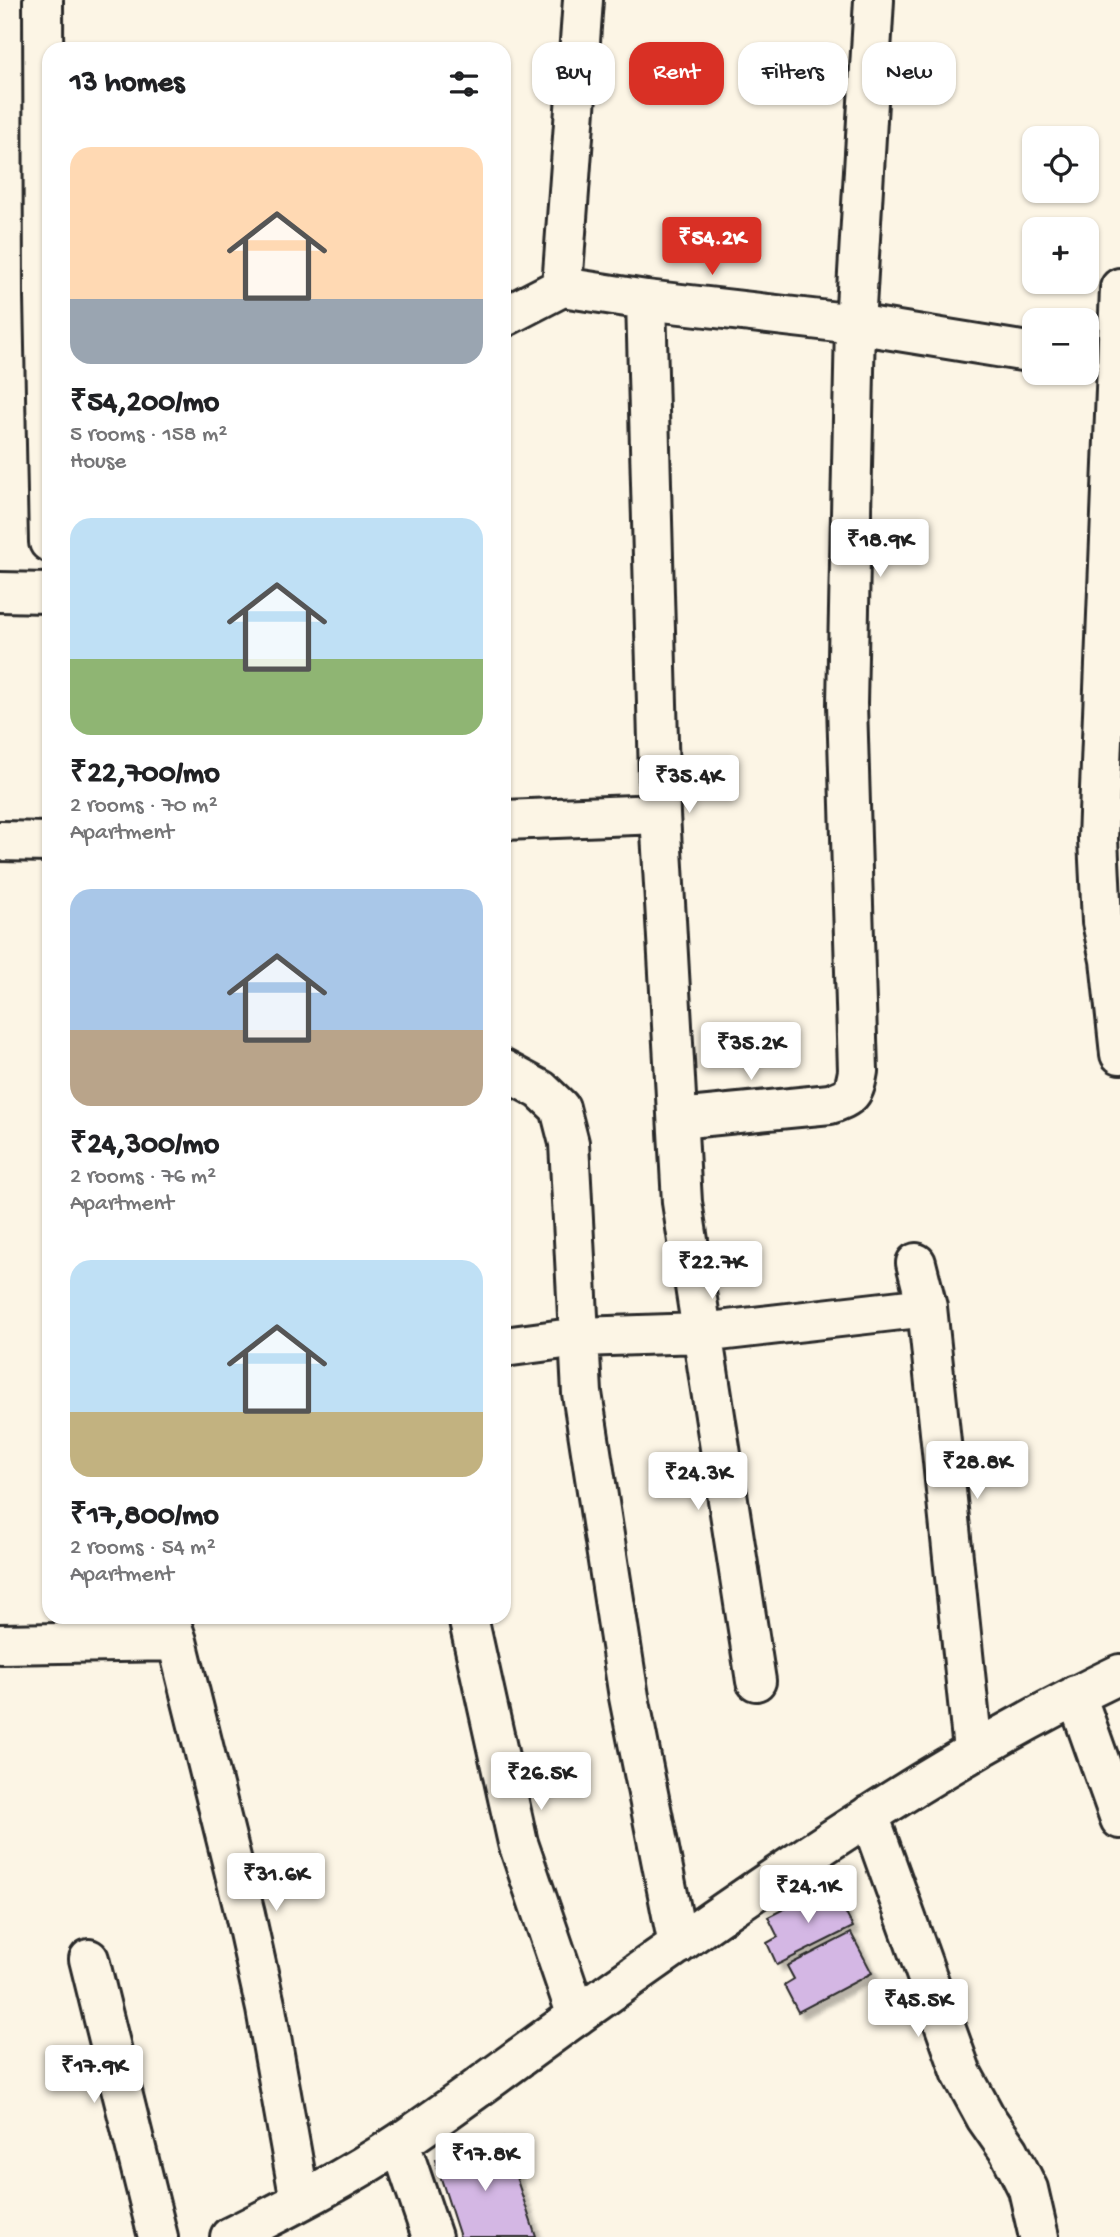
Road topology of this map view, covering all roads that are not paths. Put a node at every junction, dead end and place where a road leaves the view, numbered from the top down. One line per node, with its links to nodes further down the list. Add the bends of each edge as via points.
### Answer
1 (43, 0): 4 (street)
2 (583, 0): 5 (street)
3 (874, 0): 9 (street)
4 (44, 42)
5 (562, 287): 7 (street); 8 (street)
6 (1120, 288): 11 (street)
7 (646, 300): 9 (street); 14 (street)
8 (511, 313)
9 (855, 324): 10 (street); 21 (street, via 847,704 855,1088 849,1097 830,1104)
10 (1022, 351)
11 (1110, 377): 18 (street, via 1098,839 1102,922)
12 (0, 592): 13 (street)
13 (42, 593)
14 (660, 814): 15 (street); 21 (street)
15 (511, 820)
16 (0, 841): 17 (street)
17 (42, 842)
18 (1115, 959): 19 (street)
19 (1120, 1054)
20 (511, 1074): 25 (street, via 541,1090 560,1108 569,1143)
21 (678, 1119): 24 (street, via 681,1202)
22 (916, 1263): 23 (street)
23 (927, 1307): 24 (street); 33 (street)
24 (701, 1333): 25 (street); 31 (street)
25 (579, 1337): 26 (street); 36 (street, via 582,1393 629,1697)
26 (511, 1347)
27 (470, 1624): 38 (street, via 518,1843)
28 (173, 1629): 29 (street); 40 (street, via 246,1914)
29 (0, 1644)
30 (1120, 1674): 32 (street)
31 (756, 1681)
32 (1076, 1695): 33 (street); 35 (street)
33 (973, 1750): 34 (street)
34 (869, 1815): 36 (street); 44 (street, via 962,2074 1028,2189)
35 (1120, 1819)
36 (678, 1945): 38 (street)
37 (89, 1959): 41 (street)
38 (577, 2016): 39 (street)
39 (400, 2143): 40 (street); 43 (street)
40 (300, 2201): 42 (street)
41 (158, 2237)
42 (230, 2237)
43 (432, 2237)
44 (1039, 2237)

